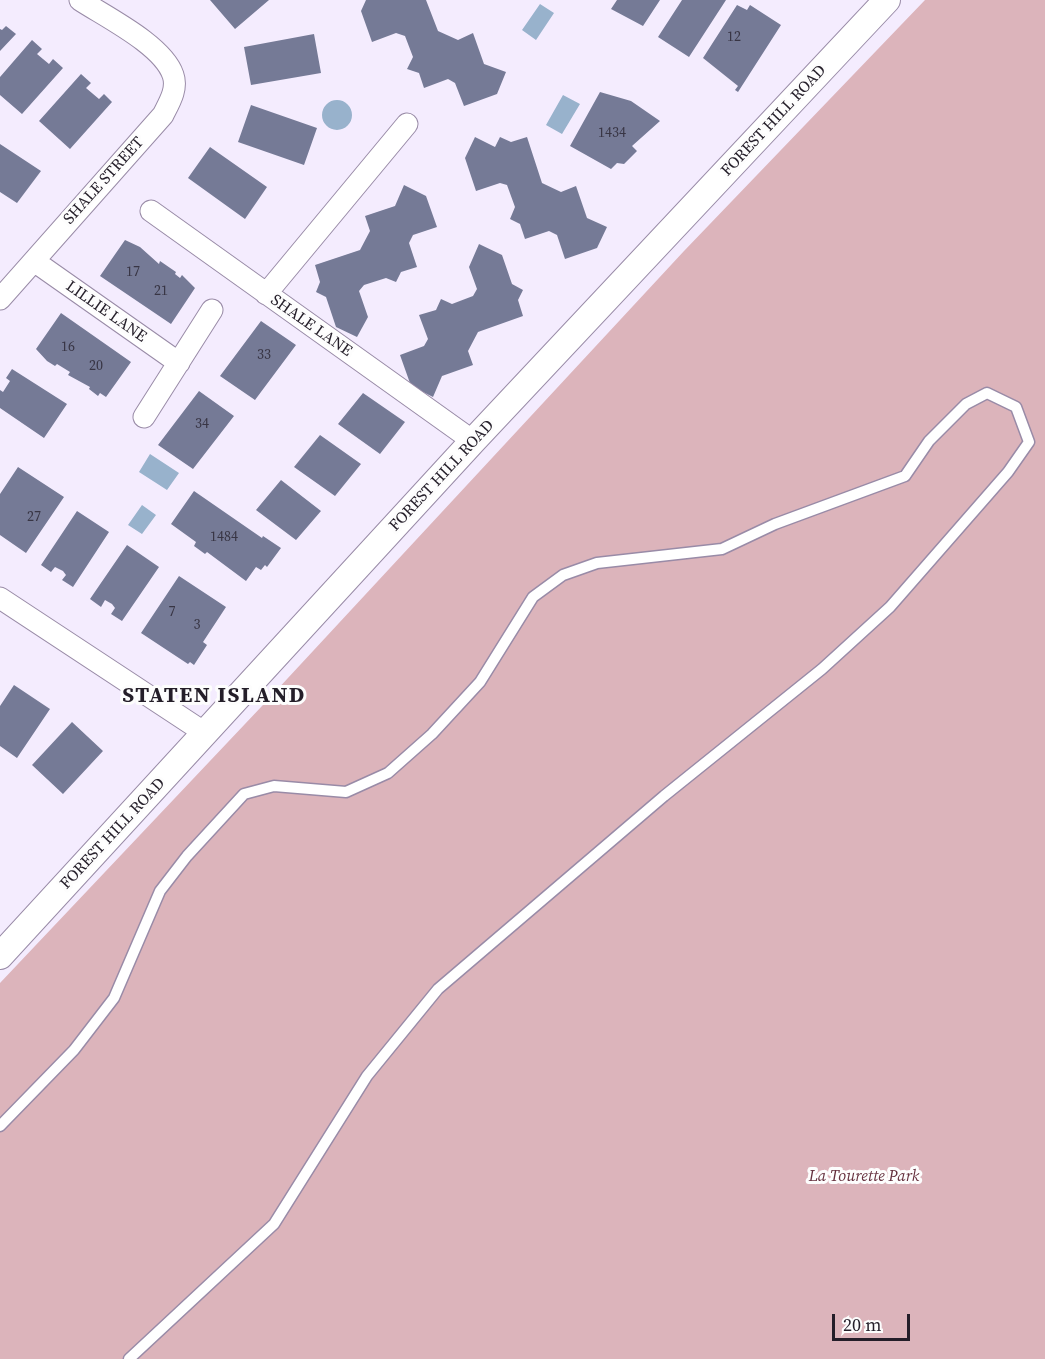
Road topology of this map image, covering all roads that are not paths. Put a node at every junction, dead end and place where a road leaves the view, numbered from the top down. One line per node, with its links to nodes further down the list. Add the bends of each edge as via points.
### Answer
1 (80, 0): 5 (street, SHALE STREET, via 159,52 174,75 174,92 163,115)
2 (873, 4): 11 (street, FOREST HILL ROAD)
3 (407, 124): 6 (street)
4 (151, 211): 6 (street, SHALE LANE)
5 (34, 261): 7 (street, SHALE STREET); 9 (street, LILLIE LANE)
6 (266, 294): 11 (street, SHALE LANE)
7 (0, 299)
8 (212, 310): 9 (street)
9 (178, 363): 10 (street)
10 (144, 417)
11 (473, 441): 13 (street, FOREST HILL ROAD)
12 (0, 598): 13 (street)
13 (205, 733): 14 (street, FOREST HILL ROAD)
14 (0, 956)
15 (0, 1126): 16 (lane, via 74,1050 114,998 160,891 244,794 274,786 346,792 388,773 432,734 480,682 533,597 563,575 597,563 722,549 775,524 905,476 929,441 958,411 987,393 1016,406 1029,442 1008,472 890,607 822,669 664,796 438,989 367,1076 274,1224)
16 (129, 1359)

